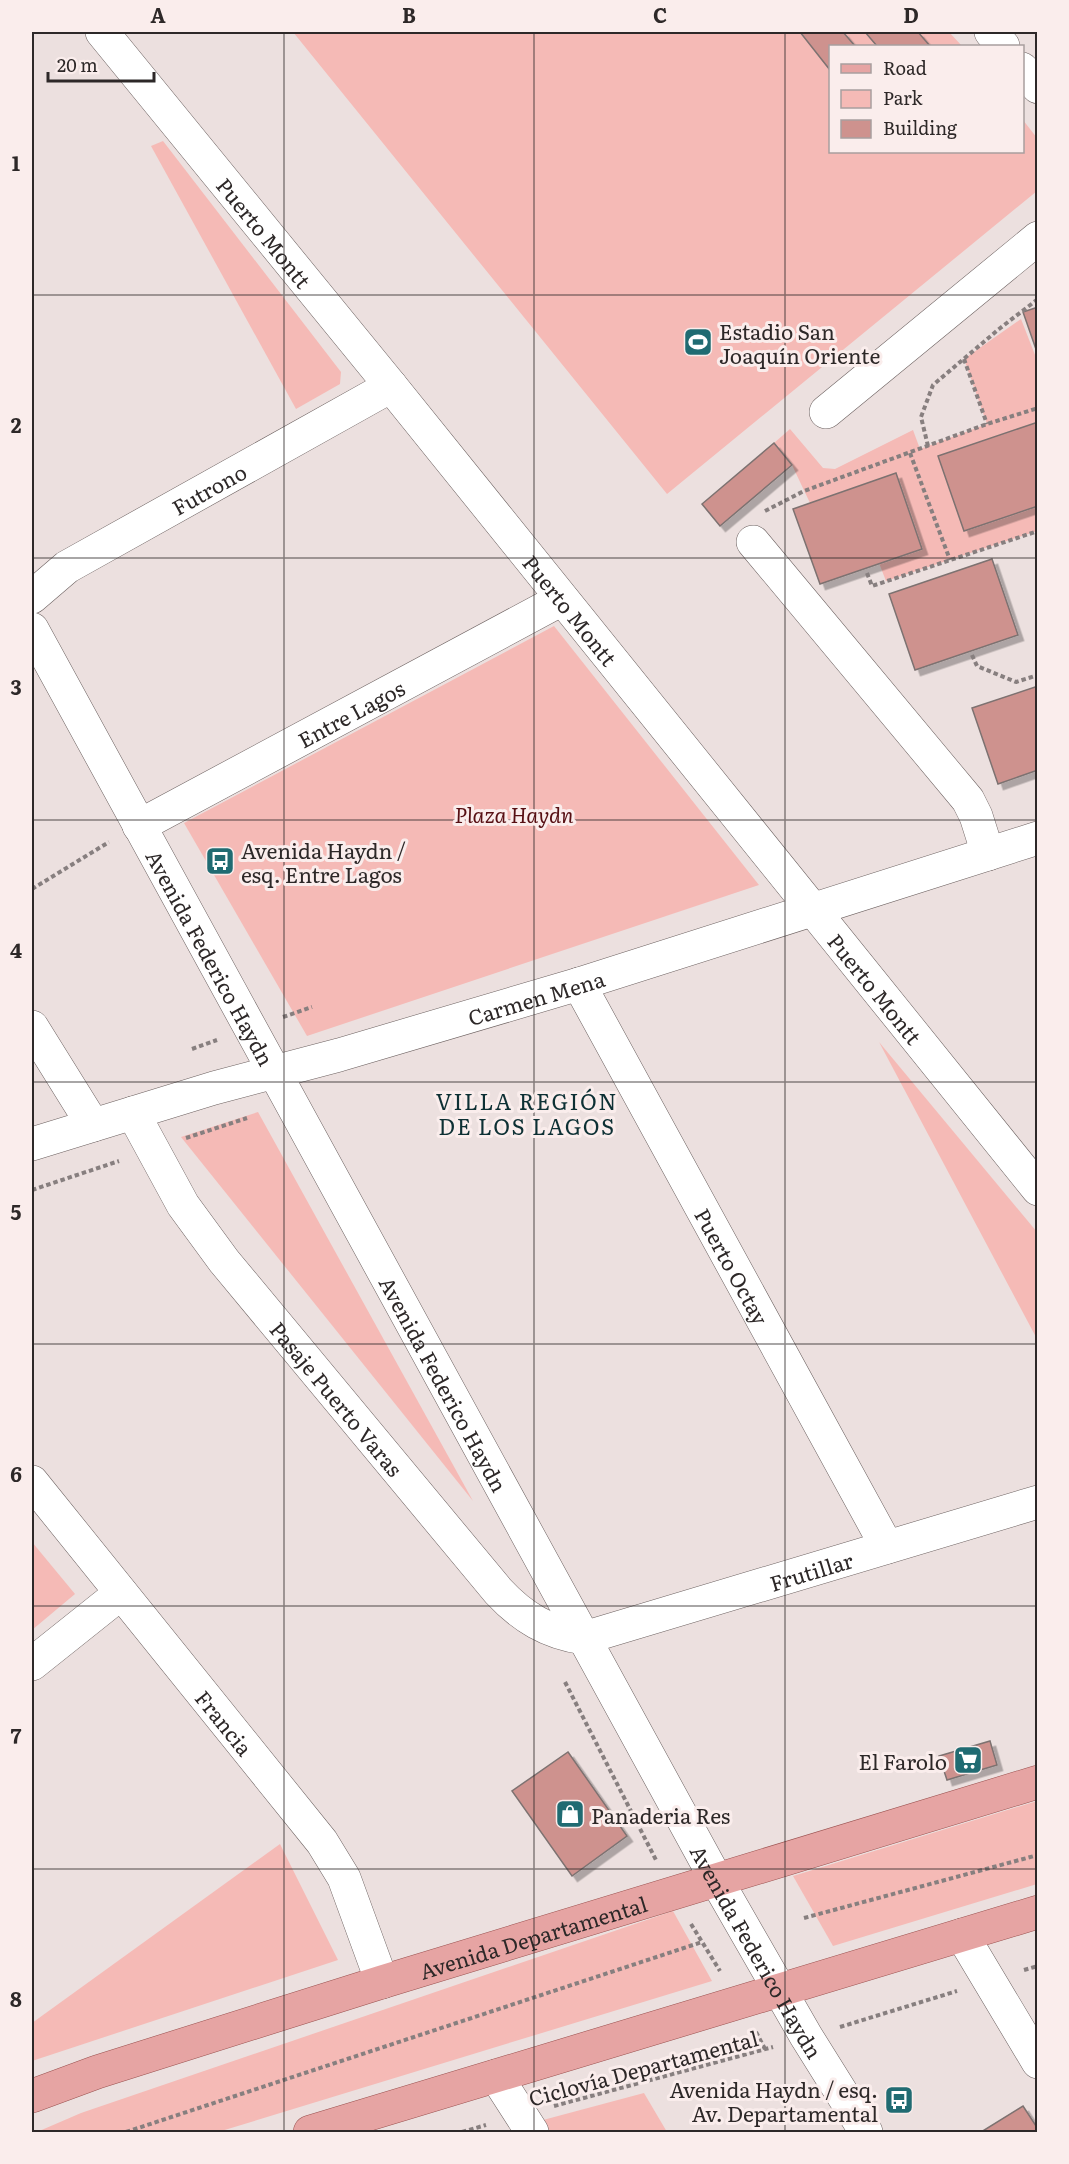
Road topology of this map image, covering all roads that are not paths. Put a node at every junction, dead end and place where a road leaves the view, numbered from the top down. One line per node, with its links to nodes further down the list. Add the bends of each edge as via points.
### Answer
1 (102, 32): 7 (street, Puerto Montt)
2 (991, 32): 3 (street)
3 (1003, 45)
4 (1024, 70): 5 (street)
5 (1038, 87)
6 (1038, 238): 8 (street)
7 (391, 386): 10 (street, Futrono, via 67,567); 11 (street, Puerto Montt)
8 (826, 412)
9 (753, 542): 15 (street, via 968,800)
10 (32, 597)
11 (562, 599): 13 (street, Entre Lagos); 16 (street, Puerto Montt)
12 (32, 629): 13 (street, Avenida Federico Haydn)
13 (139, 826): 19 (street, Avenida Federico Haydn)
14 (1038, 838): 15 (street, Carmen Mena)
15 (988, 854): 16 (street, Carmen Mena)
16 (813, 909): 17 (street, Carmen Mena); 23 (street, Puerto Montt)
17 (579, 984): 19 (street, Carmen Mena); 26 (street, Puerto Octay)
18 (32, 1027): 21 (street)
19 (273, 1072): 20 (street, Carmen Mena); 28 (street, Avenida Federico Haydn)
20 (133, 1113): 21 (street, Carmen Mena); 28 (street, Pasaje Puerto Varas, via 203,1235 498,1591 544,1628)
21 (93, 1125): 22 (street, Carmen Mena)
22 (32, 1144)
23 (1038, 1189)
24 (32, 1482): 27 (street, Francia)
25 (1038, 1502): 26 (street, Frutillar)
26 (887, 1547): 28 (street, Frutillar)
27 (121, 1593): 29 (street); 34 (street, Francia, via 322,1842 352,1896)
28 (584, 1638): 31 (street, Avenida Federico Haydn)
29 (32, 1664)
30 (1038, 1782): 31 (main road, Avenida Departamental)
31 (717, 1881): 34 (main road, Avenida Departamental); 35 (street, Avenida Federico Haydn)
32 (1038, 1912): 33 (main road)
33 (962, 1935): 35 (main road); 36 (street)
34 (382, 1982): 38 (main road, Avenida Departamental)
35 (779, 1990): 37 (main road); 41 (street, Avenida Federico Haydn)
36 (1038, 2062)
37 (496, 2076): 39 (street); 40 (main road)
38 (32, 2096)
39 (526, 2124)
40 (310, 2133)
41 (866, 2133)

